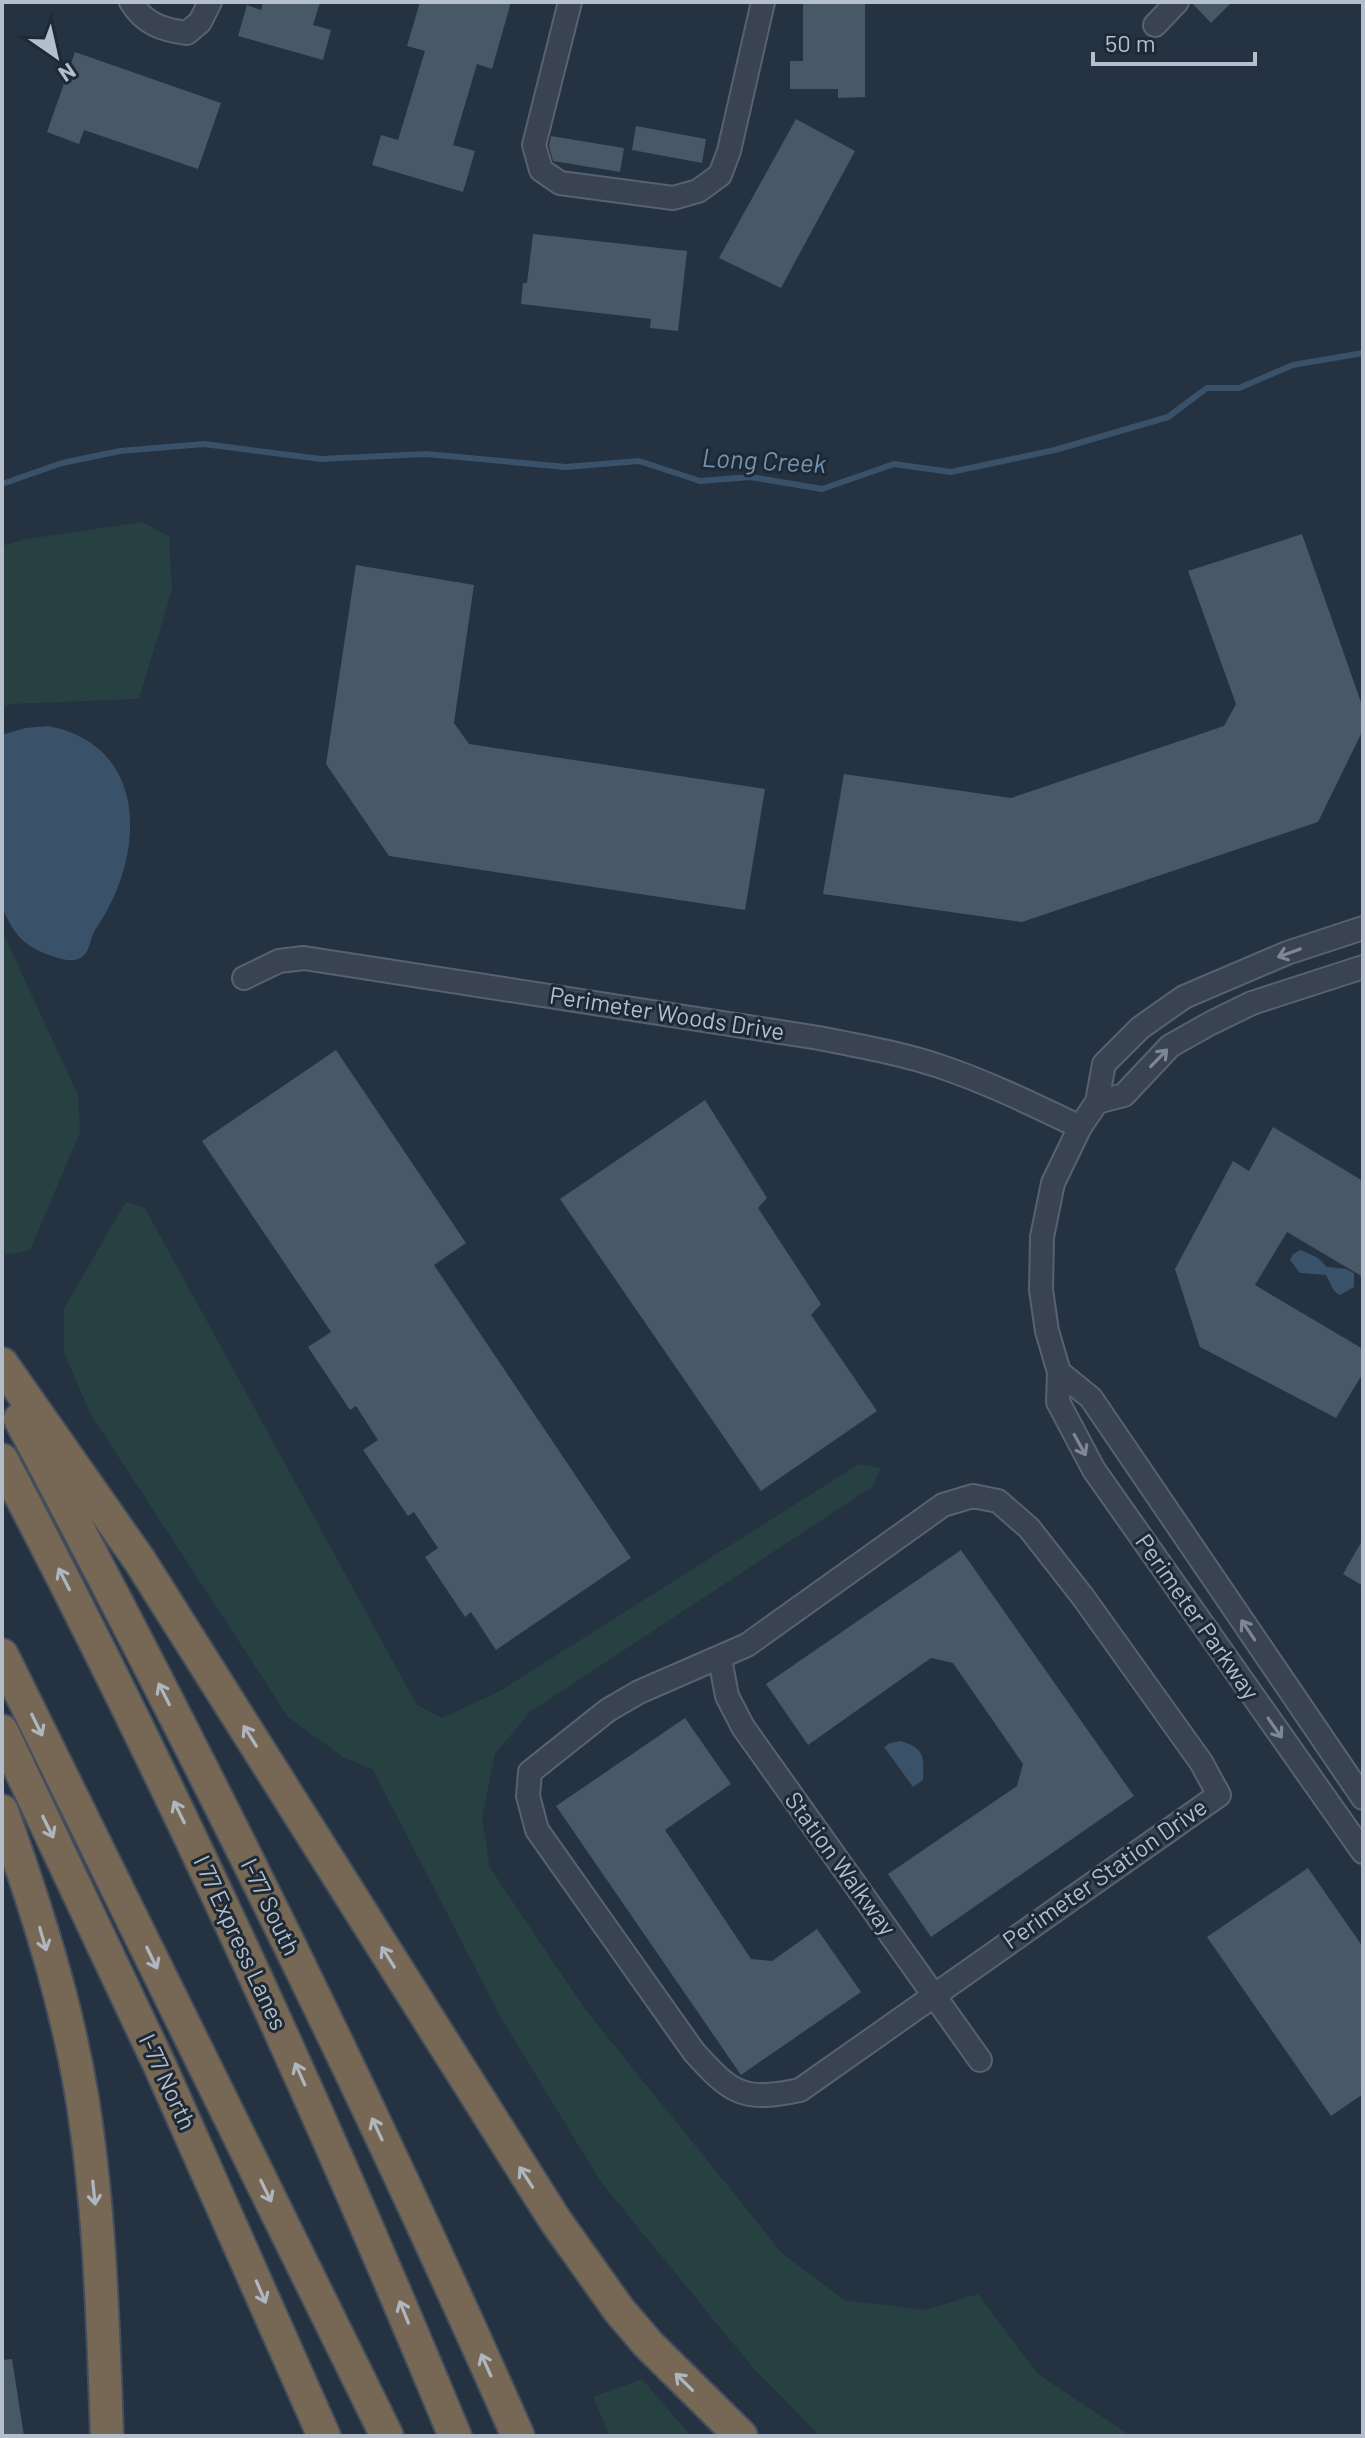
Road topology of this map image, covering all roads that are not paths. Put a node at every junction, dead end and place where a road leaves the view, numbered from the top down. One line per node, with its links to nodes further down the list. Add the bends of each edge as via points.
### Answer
1 (131, 2): 2 (street, via 151,24 187,33)
2 (210, 2)
3 (570, 2): 4 (street, via 534,145 541,170 560,183 673,198 698,191 720,175)
4 (763, 2)
5 (1177, 2): 6 (street)
6 (1155, 25)
7 (1363, 928): 10 (street, Perimeter Parkway, one-way to 10, via 1287,953 1184,997 1140,1028 1104,1064)
8 (1363, 967): 10 (street, one-way to 8, via 1124,1095 1170,1046 1211,1023 1252,1003)
9 (244, 978): 11 (street, Perimeter Woods Drive, via 279,961 304,958 819,1038 939,1066)
10 (1097, 1102): 11 (street, Perimeter Parkway)
11 (1080, 1127): 13 (street, Perimeter Parkway, via 1053,1183 1042,1237 1041,1290)
12 (2, 1364): 29 (highway, one-way to 12, via 648,2344 555,2220 140,1561)
13 (1059, 1372): 19 (street, Perimeter Parkway, one-way to 13, via 1091,1398); 21 (street, Perimeter Parkway, one-way to 21, via 1058,1402 1094,1470)
14 (2, 1387): 28 (highway, I-77 South, one-way to 14, via 286,1940)
15 (2, 1460): 27 (highway, I 77 Express Lanes, one-way to 15, via 261,1986 133,1716)
16 (2, 1655): 26 (highway, one-way to 26)
17 (720, 1659): 22 (street, Station Walkway, via 727,1696 743,1727); 22 (street, Perimeter Station Drive, via 608,1710 530,1772 528,1796 537,1830 694,2052 740,2093 768,2097 800,2090); 22 (street, Perimeter Station Drive, via 784,1620 943,1505 973,1496 998,1501 1029,1528 1083,1597 1201,1762 1219,1795)
18 (2, 1731): 25 (highway, I-77 North, one-way to 25, via 166,2080)
19 (1363, 1798)
20 (2, 1811): 24 (highway, one-way to 24, via 56,1983 81,2094 97,2222)
21 (1363, 1852)
22 (934, 1996): 23 (street, Station Walkway)
23 (980, 2060)
24 (107, 2436)
25 (324, 2436)
26 (387, 2436)
27 (455, 2436)
28 (518, 2436)
29 (741, 2436)

